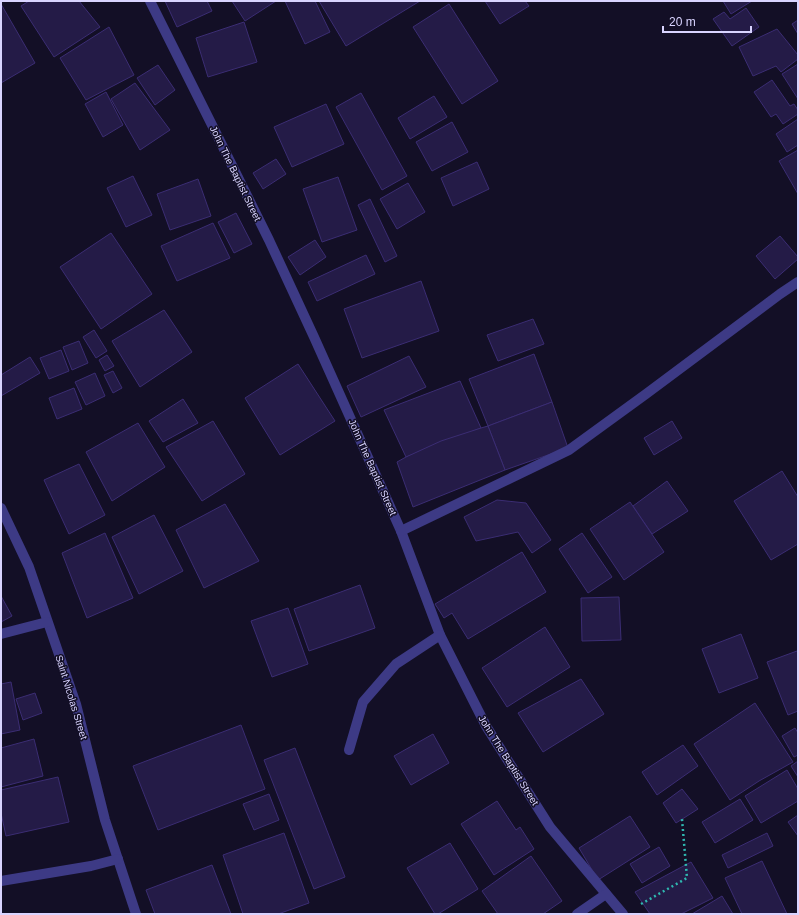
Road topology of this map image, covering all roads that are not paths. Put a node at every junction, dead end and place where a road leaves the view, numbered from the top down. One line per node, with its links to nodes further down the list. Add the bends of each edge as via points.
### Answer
1 (150, 1): 4 (street, John The Baptist Street, via 265,233)
2 (798, 282): 4 (street, via 569,450)
3 (1, 508): 5 (street, Saint Nicolas Street, via 29,567)
4 (402, 531): 7 (street, John The Baptist Street)
5 (47, 622): 6 (street); 9 (street, Saint Nicolas Street, via 76,704 105,820)
6 (1, 634)
7 (440, 635): 8 (street, via 396,664 363,702); 11 (street, John The Baptist Street, via 486,726 550,827)
8 (349, 750)
9 (118, 859): 10 (street); 12 (street, Saint Nicolas Street)
10 (1, 881)
11 (606, 894): 13 (street); 14 (street, John The Baptist Street)
12 (136, 914)
13 (577, 914)
14 (623, 914)

